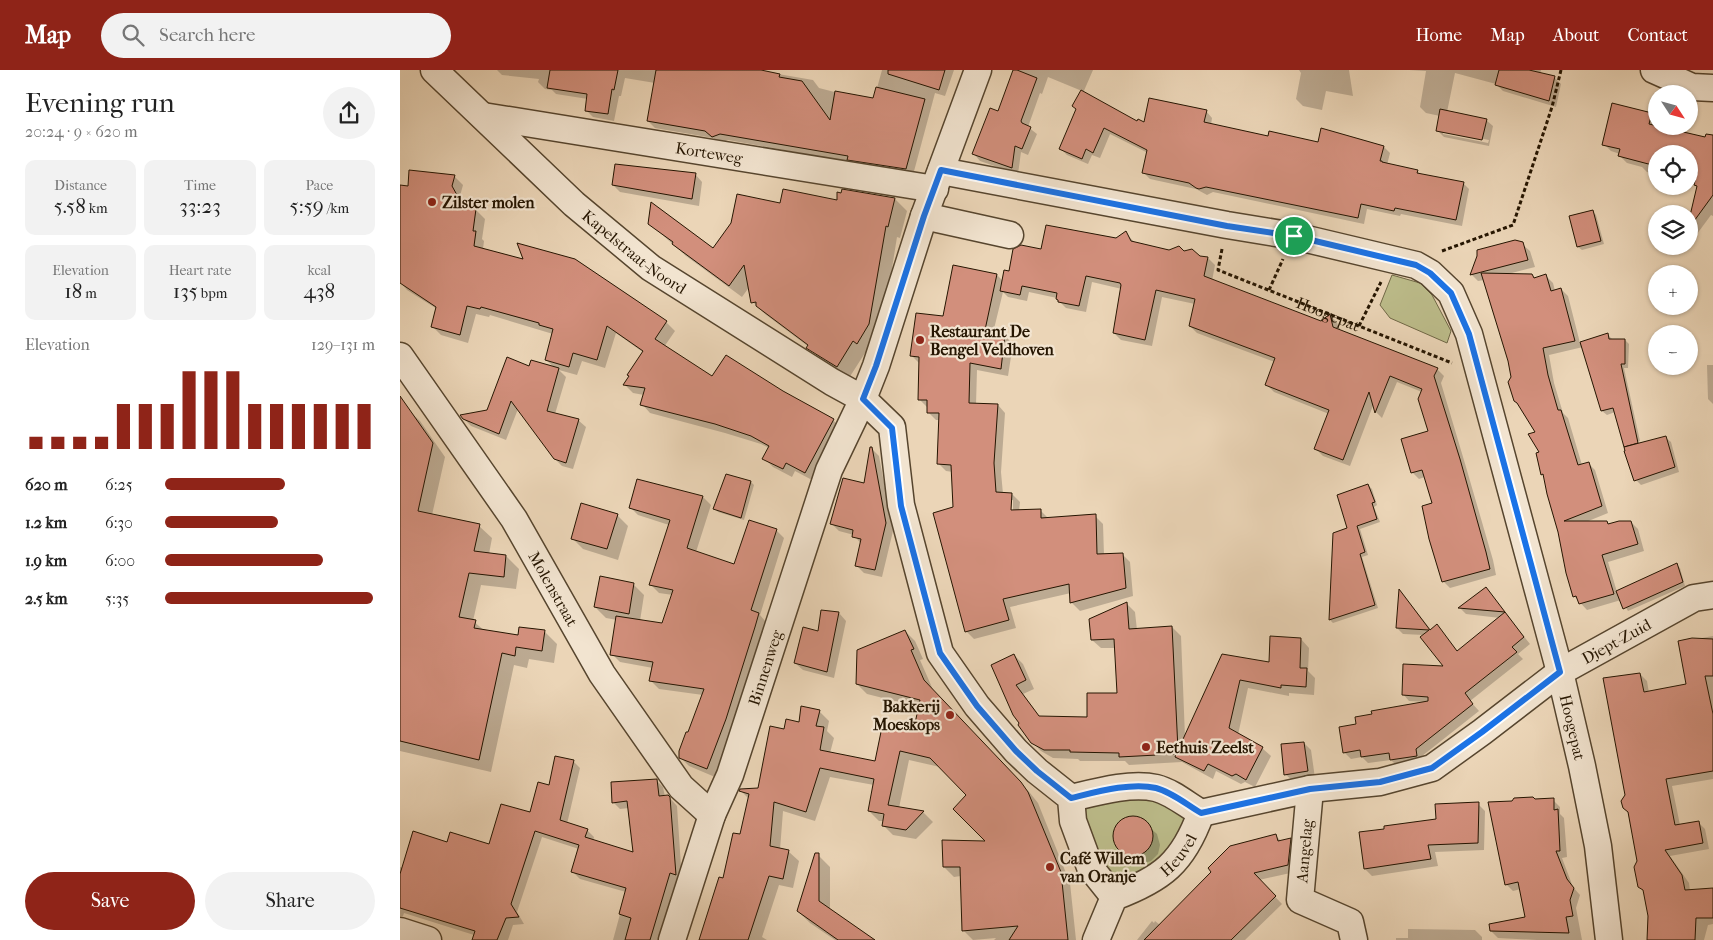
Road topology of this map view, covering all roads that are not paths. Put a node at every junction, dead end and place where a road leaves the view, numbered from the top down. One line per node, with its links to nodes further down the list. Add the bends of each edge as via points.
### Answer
1 (434, 70): 5 (street, Kapelstraat-Noord)
2 (978, 70): 6 (street, Binnenweg)
3 (1654, 70): 4 (street, via 1692,86)
4 (1713, 88)
5 (483, 116): 6 (street, Korteweg); 10 (street, Kapelstraat-Noord, via 574,204 652,268)
6 (938, 180): 7 (street, Binnenweg); 12 (street, Hoogepat, via 1294,236 1416,265 1430,273 1451,293 1469,334)
7 (924, 216): 8 (street); 10 (street, Binnenweg)
8 (1010, 235)
9 (403, 365): 16 (street, Molenstraat, via 514,519 602,674 681,787)
10 (863, 399): 14 (street, via 892,428 901,506 940,653 977,706 1016,751); 16 (street, Binnenweg, via 829,470 730,775)
11 (1713, 595): 12 (street, Djept-Zuid, via 1694,598)
12 (1560, 672): 13 (street, Djept-Zuid, via 1432,768 1380,782); 21 (street, Hoogepat, via 1598,846)
13 (1310, 789): 15 (street, Heuvel); 20 (street, Aangelag, via 1300,900 1350,922)
14 (1071, 798): 15 (street, Heuvel, via 1138,786 1157,788); 17 (street, via 1073,821 1090,867)
15 (1201, 813): 17 (street, Heuvel, via 1180,856 1161,875)
16 (712, 815): 18 (street, Binnenweg)
17 (1114, 897): 19 (street)
18 (672, 940)
19 (1096, 940)
20 (1354, 940)
21 (1609, 940)

